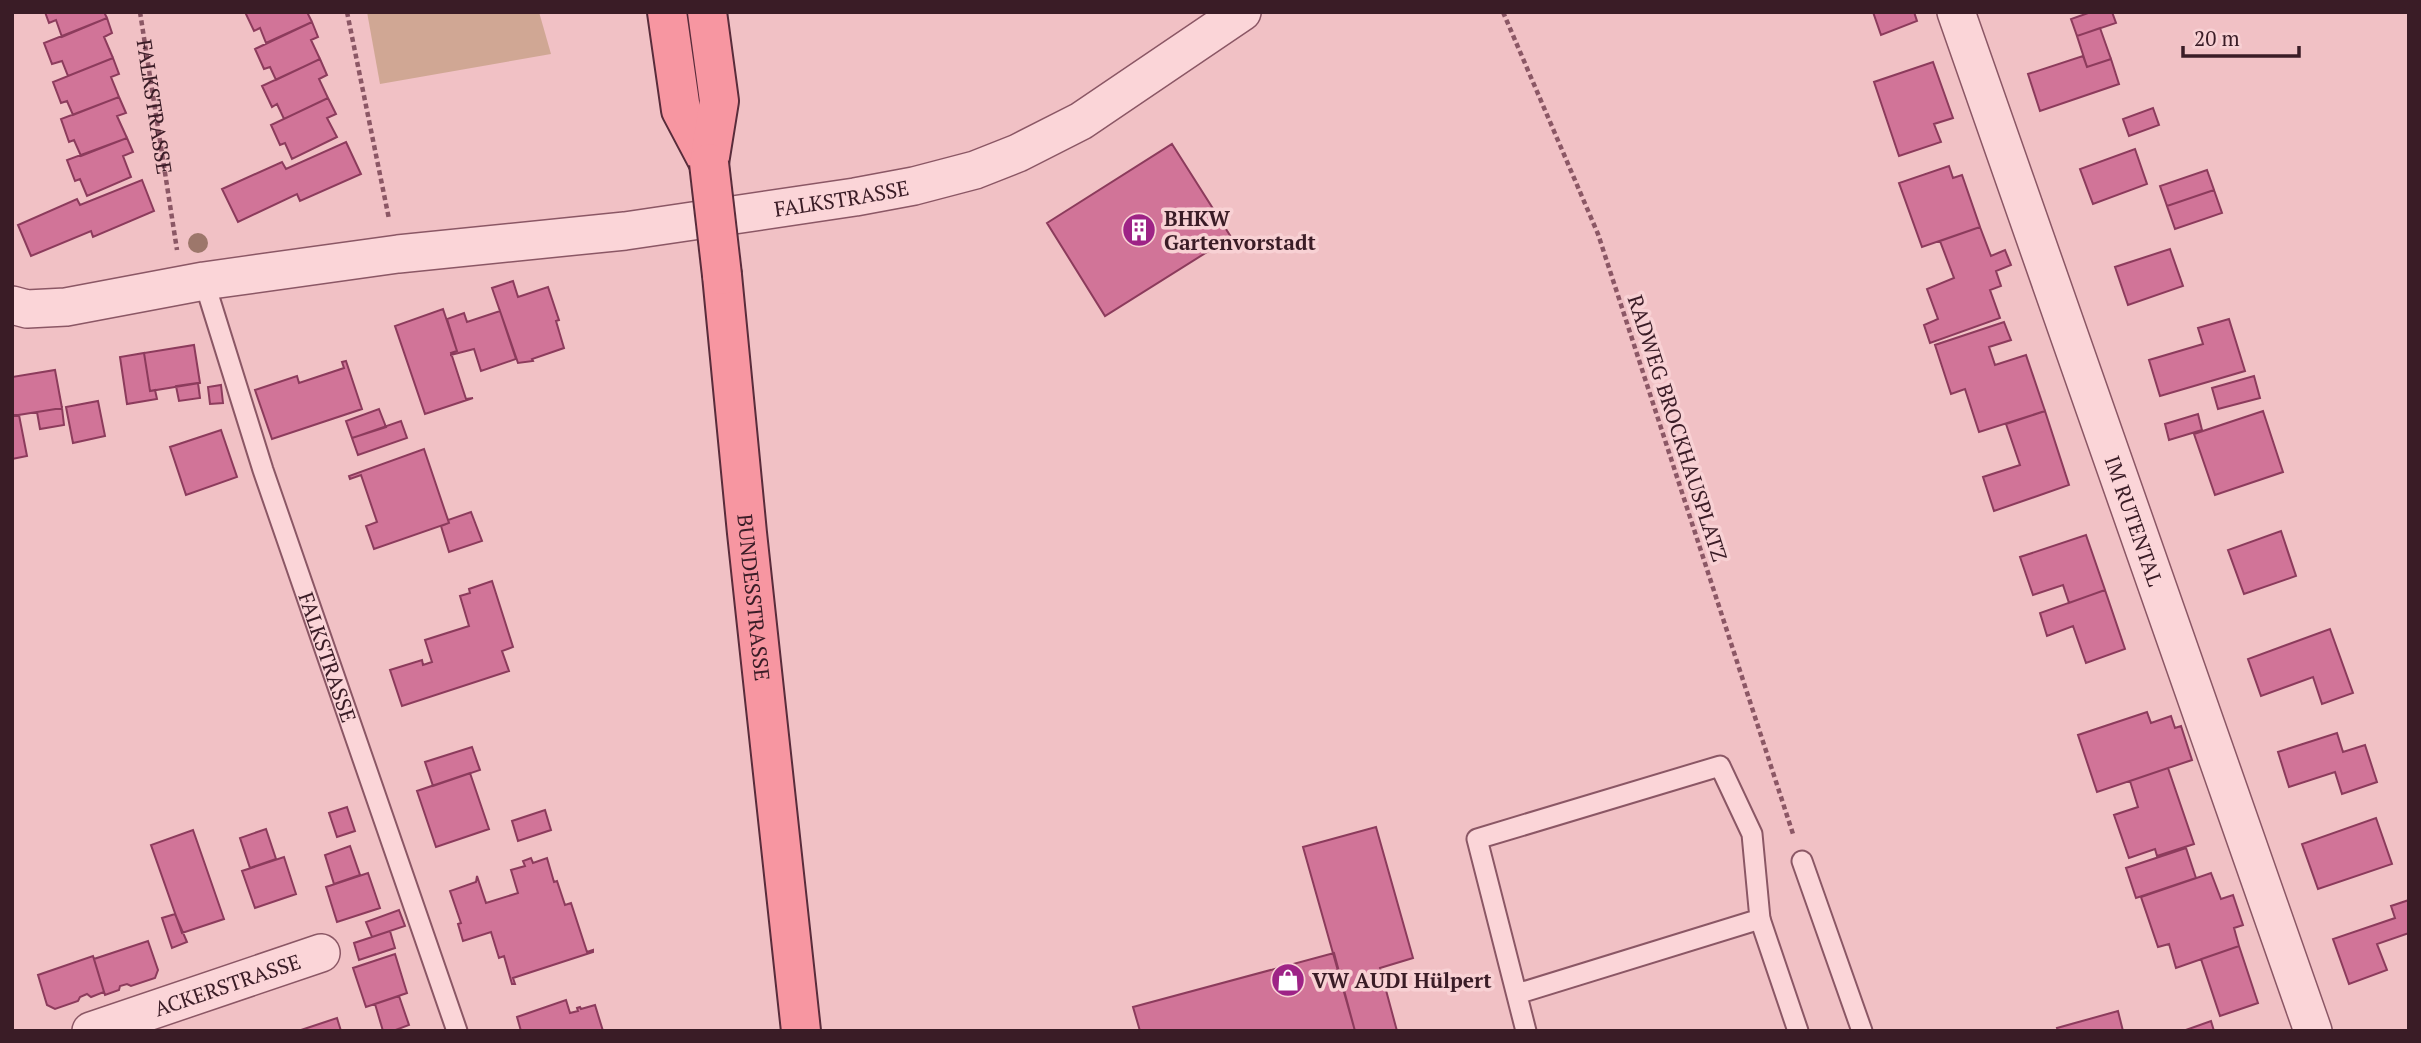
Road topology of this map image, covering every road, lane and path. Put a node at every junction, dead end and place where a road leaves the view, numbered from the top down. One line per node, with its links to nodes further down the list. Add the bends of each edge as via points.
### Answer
1 (140, 12): 10 (path, FALKSTRASSE)
2 (347, 12): 9 (path)
3 (667, 12): 8 (main road, via 681,110)
4 (707, 12): 8 (main road, via 719,101)
5 (1242, 12): 9 (street, FALKSTRASSE, via 1081,121 975,170 855,197 625,231)
6 (1503, 12): 12 (path, RADWEG BROCKHAUSPLATZ, via 1598,234)
7 (1955, 12): 22 (street, IM RUTENTAL)
8 (709, 163): 18 (main road, BUNDESSTRASSE, bridge)
9 (398, 254): 10 (street, FALKSTRASSE)
10 (193, 283): 11 (street, FALKSTRASSE, via 66,307); 17 (lane, FALKSTRASSE, via 263,470)
11 (12, 305)
12 (1802, 861): 21 (lane)
13 (1760, 919): 15 (lane); 15 (lane, via 1752,834 1720,766 1477,839); 20 (lane)
14 (321, 953): 16 (street, ACKERSTRASSE)
15 (1517, 994): 19 (lane)
16 (91, 1031)
17 (457, 1031)
18 (801, 1031)
19 (1526, 1031)
20 (1798, 1031)
21 (1862, 1031)
22 (2313, 1031)

